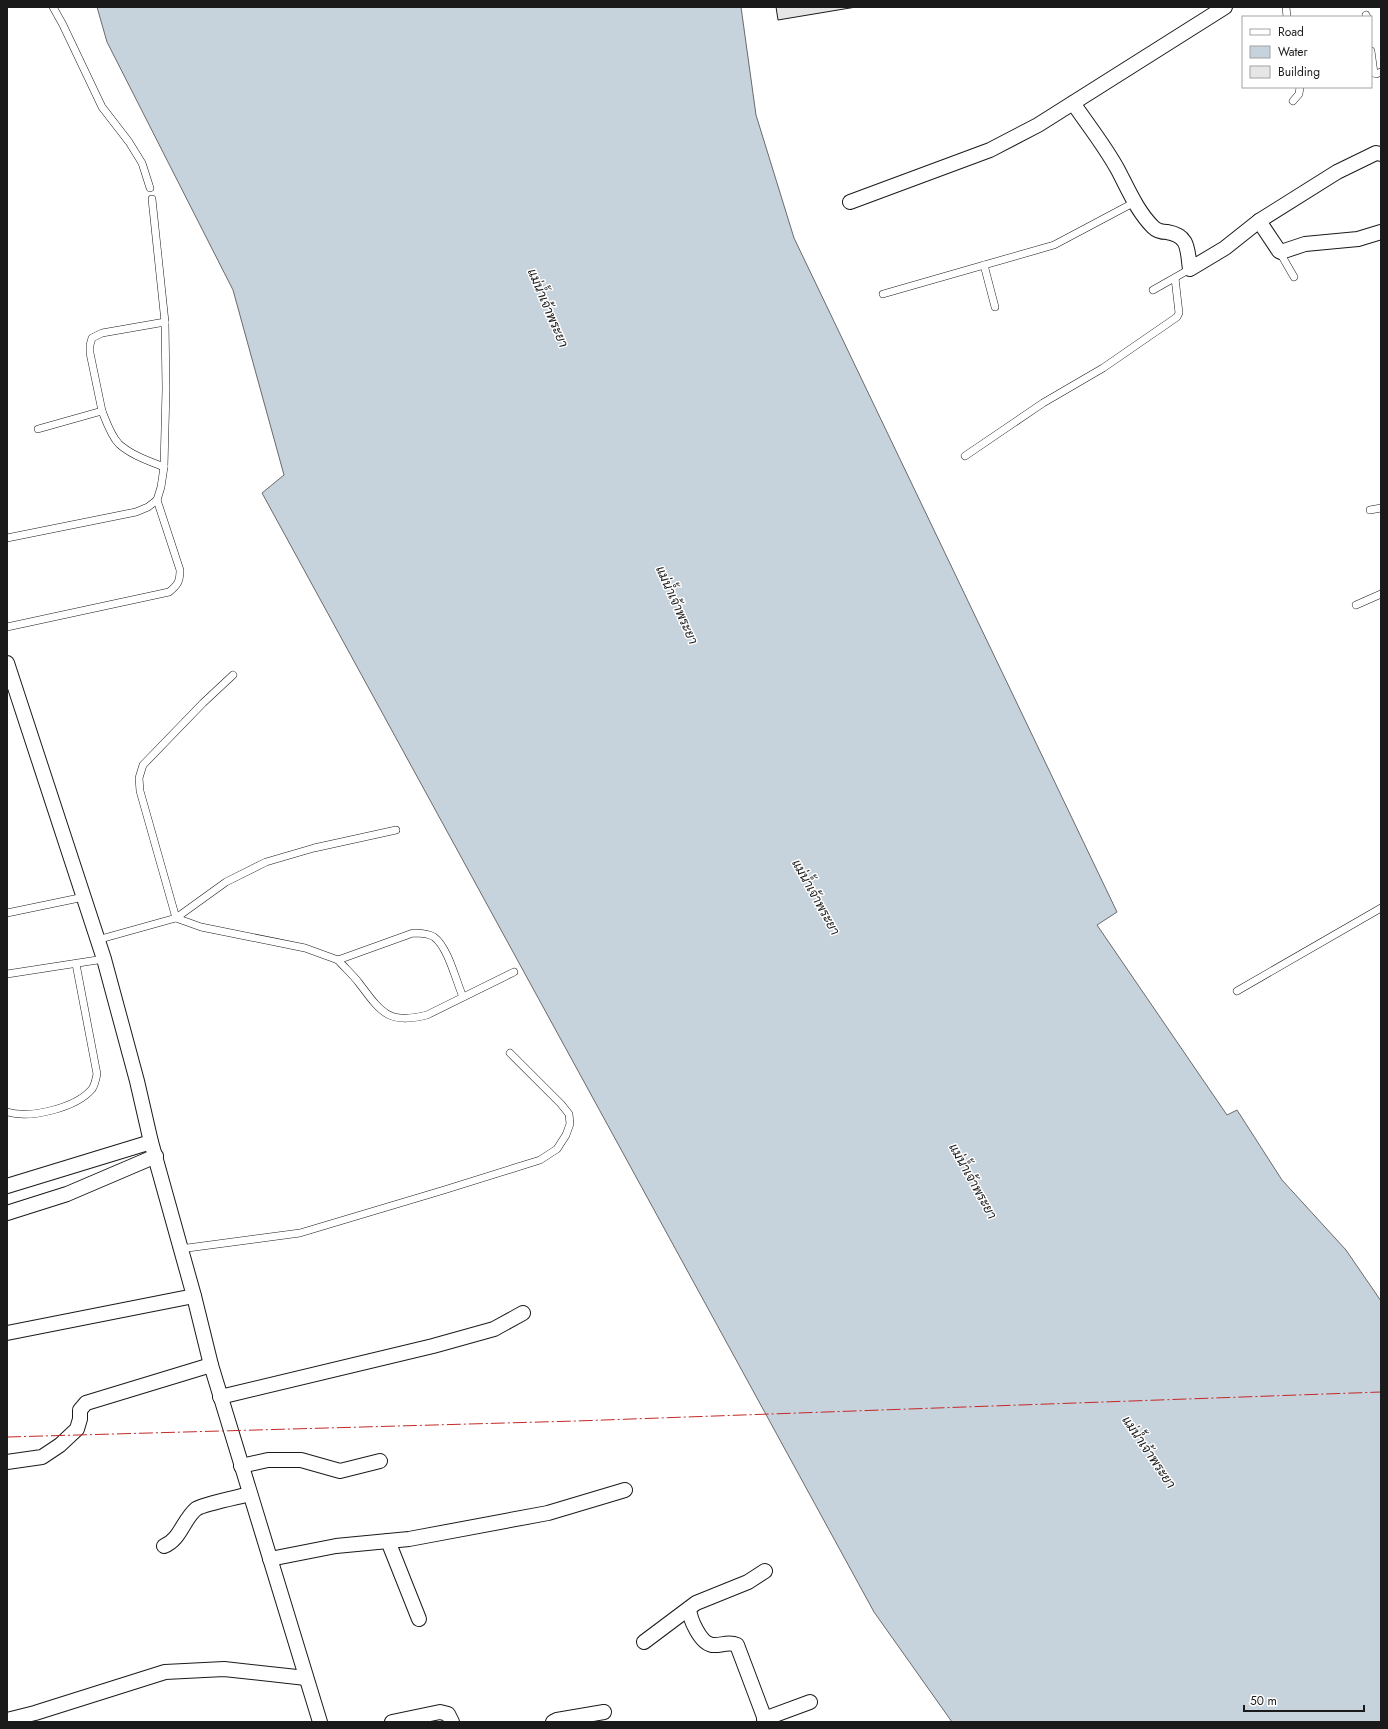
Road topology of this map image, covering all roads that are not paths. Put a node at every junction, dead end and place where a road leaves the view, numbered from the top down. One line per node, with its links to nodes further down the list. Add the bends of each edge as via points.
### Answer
1 (53, 7): 9 (lane, via 102,107 142,163)
2 (1225, 7): 7 (street)
3 (1372, 58): 4 (lane, via 1374,73)
4 (1381, 72)
5 (1300, 88): 6 (lane, via 1299,94)
6 (1293, 101)
7 (1073, 103): 11 (street, via 990,150); 12 (street, via 1106,151)
8 (1381, 154): 13 (street, via 1376,153 1337,172)
9 (150, 188)
10 (152, 200): 23 (lane)
11 (850, 202)
12 (1135, 202): 16 (lane, via 1054,245); 17 (street, via 1154,228 1181,236 1185,243)
13 (1259, 221): 15 (street); 17 (street, via 1225,248)
14 (1381, 232): 15 (street, via 1358,239 1305,244 1285,252)
15 (1279, 251): 18 (lane)
16 (984, 265): 21 (lane); 22 (lane)
17 (1190, 269): 19 (lane)
18 (1294, 277)
19 (1175, 278): 20 (lane); 26 (lane, via 1179,313 1177,317 1103,368 1043,403)
20 (1153, 290)
21 (883, 294)
22 (995, 307)
23 (165, 322): 24 (lane, via 102,333 92,338 90,353); 27 (lane)
24 (102, 411): 25 (lane); 27 (lane, via 118,444 136,456)
25 (38, 429)
26 (965, 456)
27 (164, 467): 28 (lane)
28 (157, 500): 31 (lane, via 136,512); 34 (lane, via 180,570 180,580 169,592)
29 (1381, 508): 30 (lane)
30 (1370, 510)
31 (7, 538)
32 (1381, 594): 33 (lane)
33 (1356, 605)
34 (7, 626)
35 (7, 663): 37 (street)
36 (233, 675): 42 (lane, via 156,750 143,765 138,778)
37 (11, 684): 39 (street)
38 (396, 830): 42 (lane, via 314,848 266,862 226,882)
39 (84, 897): 41 (lane); 43 (street)
40 (1381, 908): 49 (lane)
41 (7, 913)
42 (176, 918): 43 (lane); 45 (lane, via 201,927 305,948)
43 (97, 940): 44 (street)
44 (104, 959): 46 (lane); 53 (street)
45 (338, 960): 50 (lane, via 359,982 370,999 383,1011 396,1018 412,1019 427,1015); 50 (lane, via 413,933 423,933 434,937 442,946)
46 (76, 964): 48 (lane); 52 (lane, via 97,1074 93,1088 81,1098 64,1106 39,1113 20,1115)
47 (514, 972): 50 (lane)
48 (7, 974)
49 (1237, 991)
50 (463, 997)
51 (510, 1053): 57 (lane, via 569,1114 570,1124 566,1135 557,1149 540,1160 300,1232)
52 (7, 1112)
53 (151, 1142): 54 (street); 55 (street)
54 (156, 1156): 56 (street, via 67,1194); 57 (street)
55 (7, 1186)
56 (7, 1213)
57 (180, 1249): 58 (street)
58 (194, 1296): 60 (street); 61 (street)
59 (523, 1313): 62 (street, via 494,1328 433,1346)
60 (7, 1333)
61 (211, 1365): 62 (street); 64 (street, via 86,1403 80,1410 77,1429 60,1445 42,1456)
62 (220, 1397): 65 (street)
63 (380, 1461): 65 (street, via 340,1471 301,1460 268,1460)
64 (7, 1462)
65 (241, 1466): 67 (street)
66 (625, 1490): 68 (street, via 548,1513)
67 (250, 1494): 69 (street, via 197,1508 176,1538); 70 (street)
68 (388, 1541): 70 (street, via 336,1546); 73 (street)
69 (164, 1546)
70 (270, 1559): 75 (street)
71 (765, 1571): 72 (street, via 748,1582 696,1603)
72 (689, 1609): 74 (street); 79 (street, via 698,1633 706,1642 714,1645 731,1642 737,1645)
73 (419, 1619)
74 (644, 1642)
75 (306, 1678): 78 (street, via 224,1669 165,1672); 80 (street)
76 (810, 1702): 79 (street)
77 (604, 1712): 83 (street)
78 (7, 1720)
79 (765, 1720)
80 (320, 1722)
81 (392, 1722): 82 (street, via 440,1712 448,1714)
82 (452, 1722)
83 (553, 1722)

